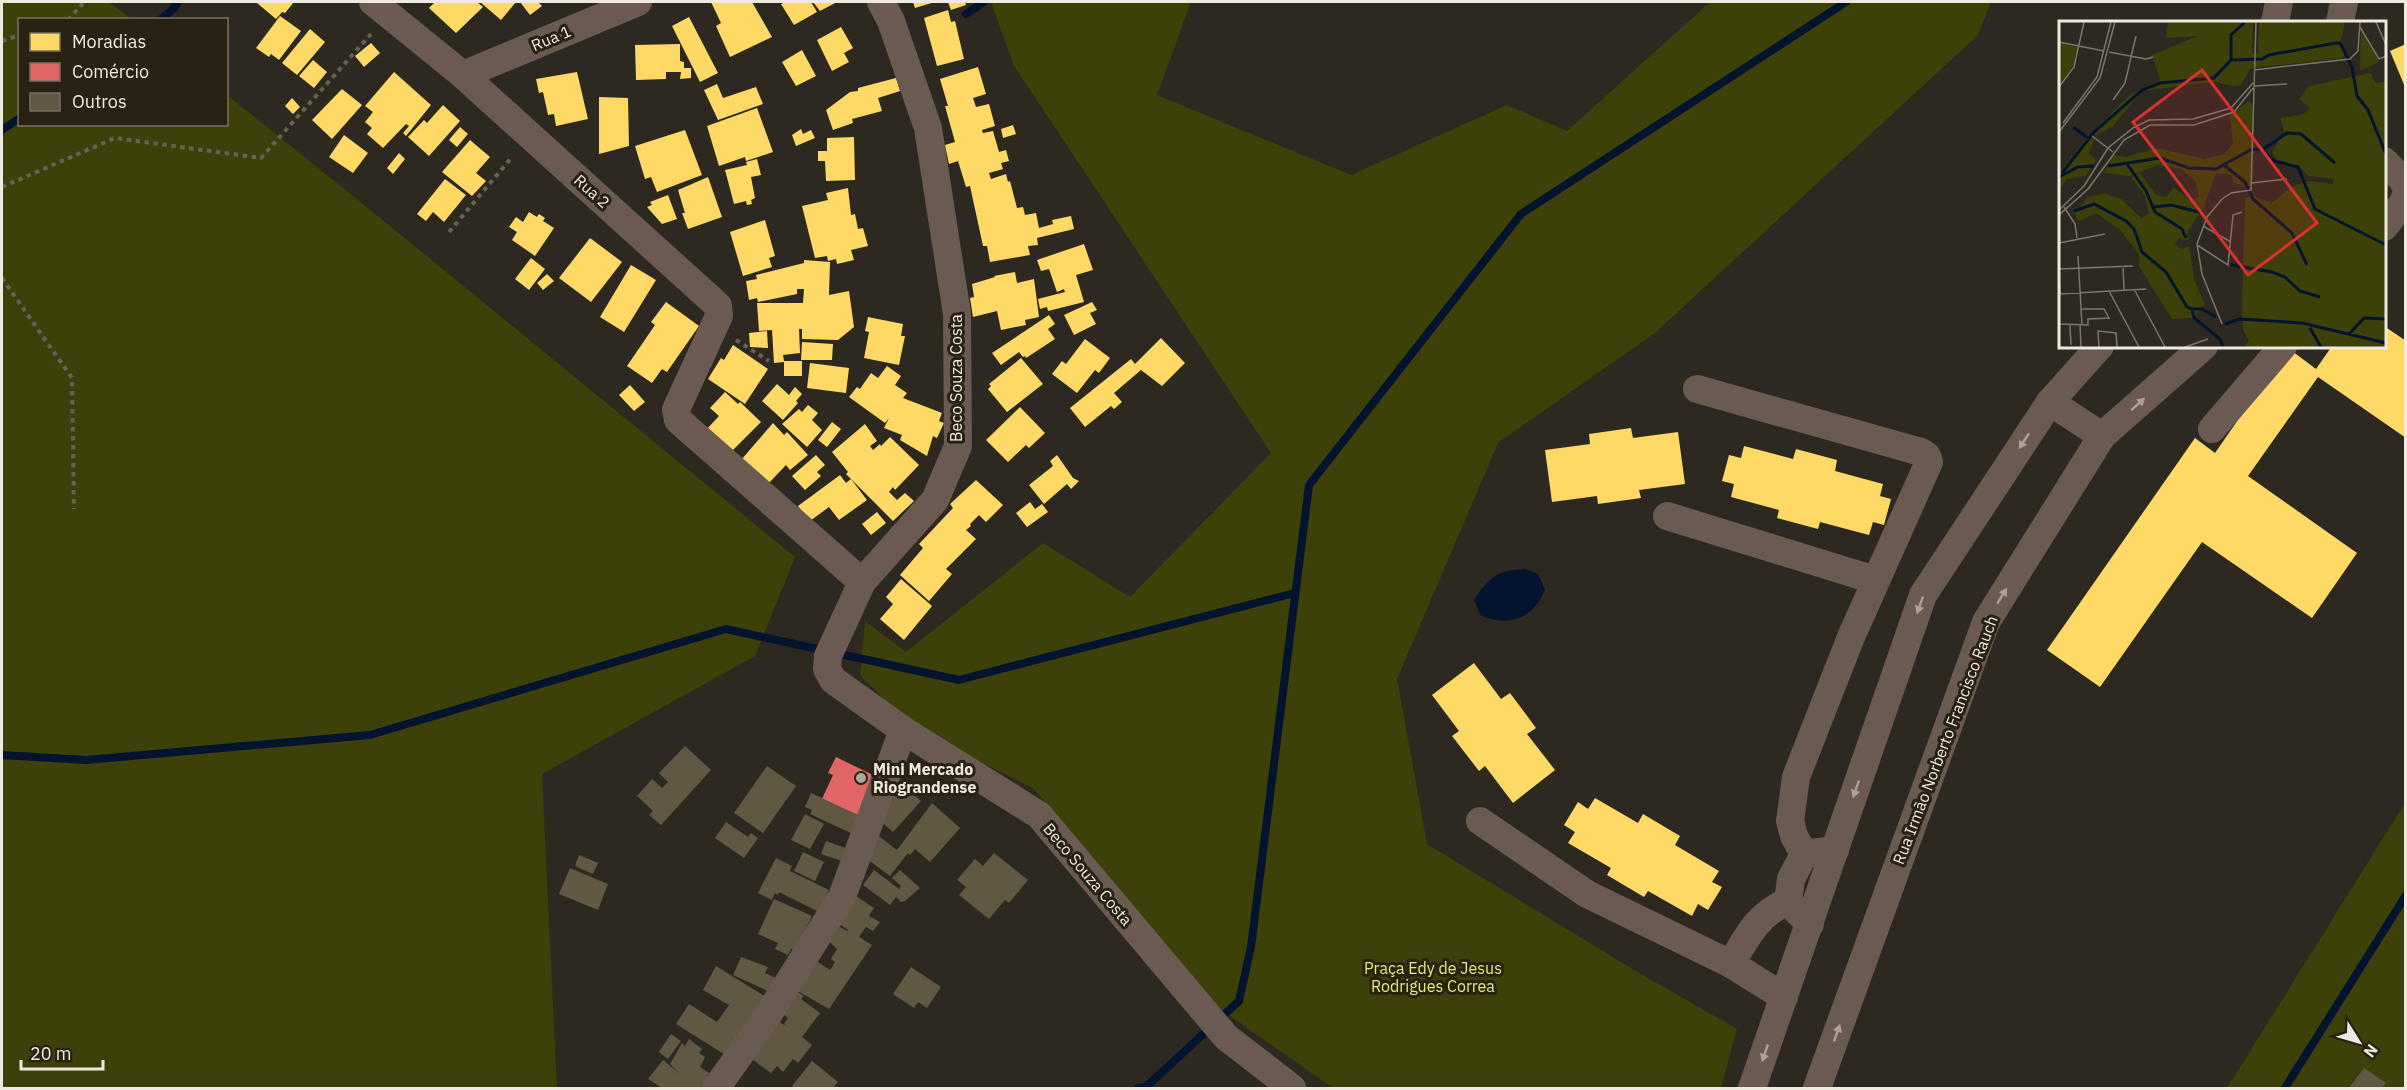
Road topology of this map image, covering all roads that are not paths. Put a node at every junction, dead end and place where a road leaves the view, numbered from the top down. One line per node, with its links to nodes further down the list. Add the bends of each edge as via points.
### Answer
1 (639, 2): 8 (street, Rua 1)
2 (881, 2): 20 (street, Beco Souza Costa, via 928,128 957,314 958,446 935,500)
3 (2279, 2): 6 (street)
4 (2344, 2): 7 (street)
5 (380, 8): 8 (street, Rua 2)
6 (2275, 21)
7 (2340, 21)
8 (464, 75): 20 (street, Rua 2, via 716,303 719,311 715,327 678,405 681,424)
9 (2386, 162): 10 (street, via 2402,179)
10 (2395, 206)
11 (2098, 348): 15 (street)
12 (2202, 348): 17 (street, Rua Irmão Norberto Francisco Rauch, one-way to 12)
13 (2281, 348): 16 (street)
14 (1697, 389): 19 (street, via 1927,456 1929,462)
15 (2050, 402): 17 (street); 23 (street, one-way to 23, via 1923,595)
16 (2212, 429)
17 (2102, 436): 32 (street, Rua Irmão Norberto Francisco Rauch, one-way to 17, via 1986,622)
18 (1667, 516): 19 (street)
19 (1875, 580): 24 (street, via 1796,777 1790,821)
20 (862, 582): 21 (street, Beco Souza Costa, via 828,656 827,669 833,680)
21 (903, 730): 29 (street, via 842,897); 30 (street, Beco Souza Costa, via 1039,815 1226,1037)
22 (1480, 821): 27 (street, via 1587,894)
23 (1835, 850): 24 (street); 26 (street)
24 (1804, 854): 25 (street, via 1791,879)
25 (1788, 902): 26 (street); 27 (street, via 1767,913 1752,929)
26 (1810, 924): 28 (street)
27 (1731, 964): 28 (street)
28 (1784, 998): 31 (street, one-way to 31)
29 (716, 1089)
30 (1292, 1089)
31 (1752, 1089)
32 (1817, 1089)

